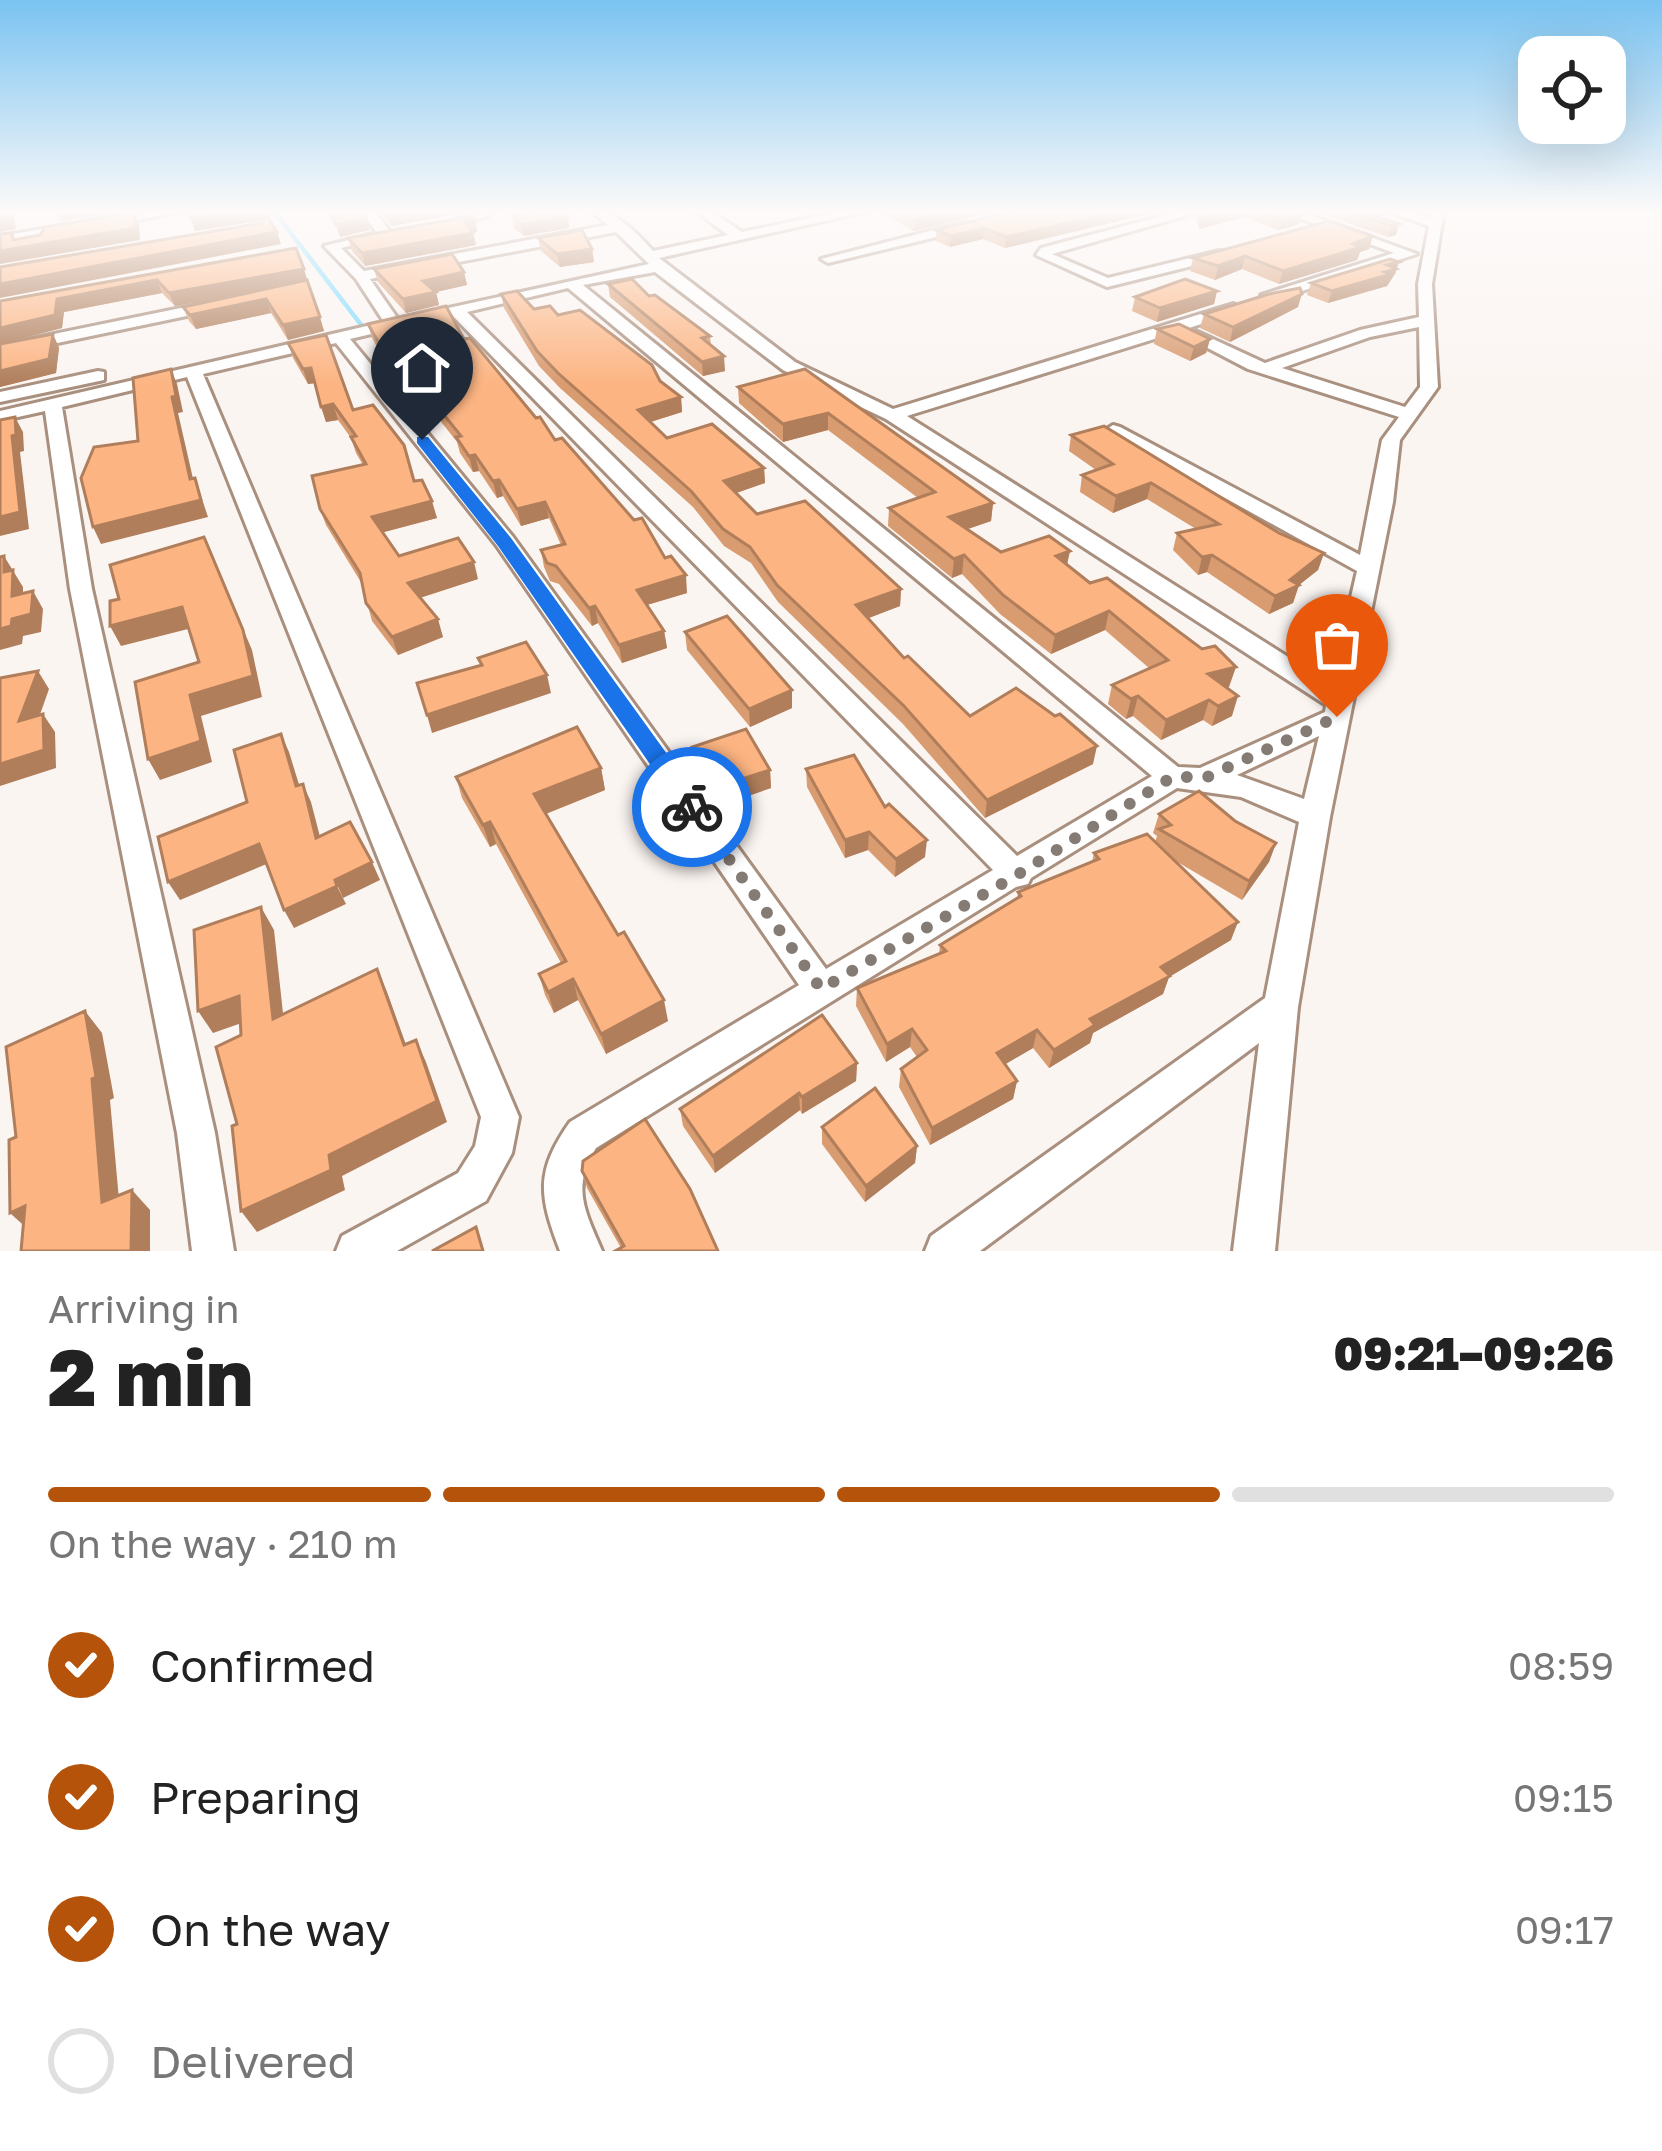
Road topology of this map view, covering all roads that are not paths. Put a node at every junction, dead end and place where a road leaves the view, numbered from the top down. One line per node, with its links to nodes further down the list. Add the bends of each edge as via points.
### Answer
1 (353, 268): 9 (street)
2 (401, 268): 9 (street)
3 (629, 268): 10 (street)
4 (662, 268): 24 (street, via 789,366)
5 (1073, 268): 6 (street, via 1107,283)
6 (1164, 268)
7 (1379, 268): 15 (street)
8 (1420, 268): 13 (street)
9 (361, 276): 14 (street)
10 (572, 283): 12 (street); 29 (street)
11 (242, 301): 17 (street)
12 (457, 311): 14 (street); 31 (street)
13 (1424, 321): 18 (street); 23 (street, via 1429,387)
14 (394, 325): 16 (street)
15 (1176, 327): 18 (street); 24 (street)
16 (340, 338): 19 (street); 32 (street, via 505,542)
17 (0, 350)
18 (1265, 368): 23 (street)
19 (193, 370): 22 (street); 35 (street, via 500,1118 493,1153 472,1187)
20 (98, 376): 21 (street)
21 (0, 397)
22 (53, 404): 25 (street); 34 (street, via 81,589 196,1133)
23 (1409, 414): 27 (street, via 1391,440)
24 (892, 415): 28 (street)
25 (0, 416)
26 (1113, 430): 27 (street)
27 (1369, 569): 28 (street)
28 (1338, 709): 29 (street); 30 (street)
29 (1190, 777): 30 (street, via 1262,790); 31 (street)
30 (1315, 817): 33 (street)
31 (1017, 875): 32 (street)
32 (821, 989): 36 (street, via 583,1135 563,1161 559,1195)
33 (1281, 1007): 37 (street); 38 (street)
34 (213, 1251)
35 (357, 1251)
36 (581, 1251)
37 (946, 1251)
38 (1253, 1251)

